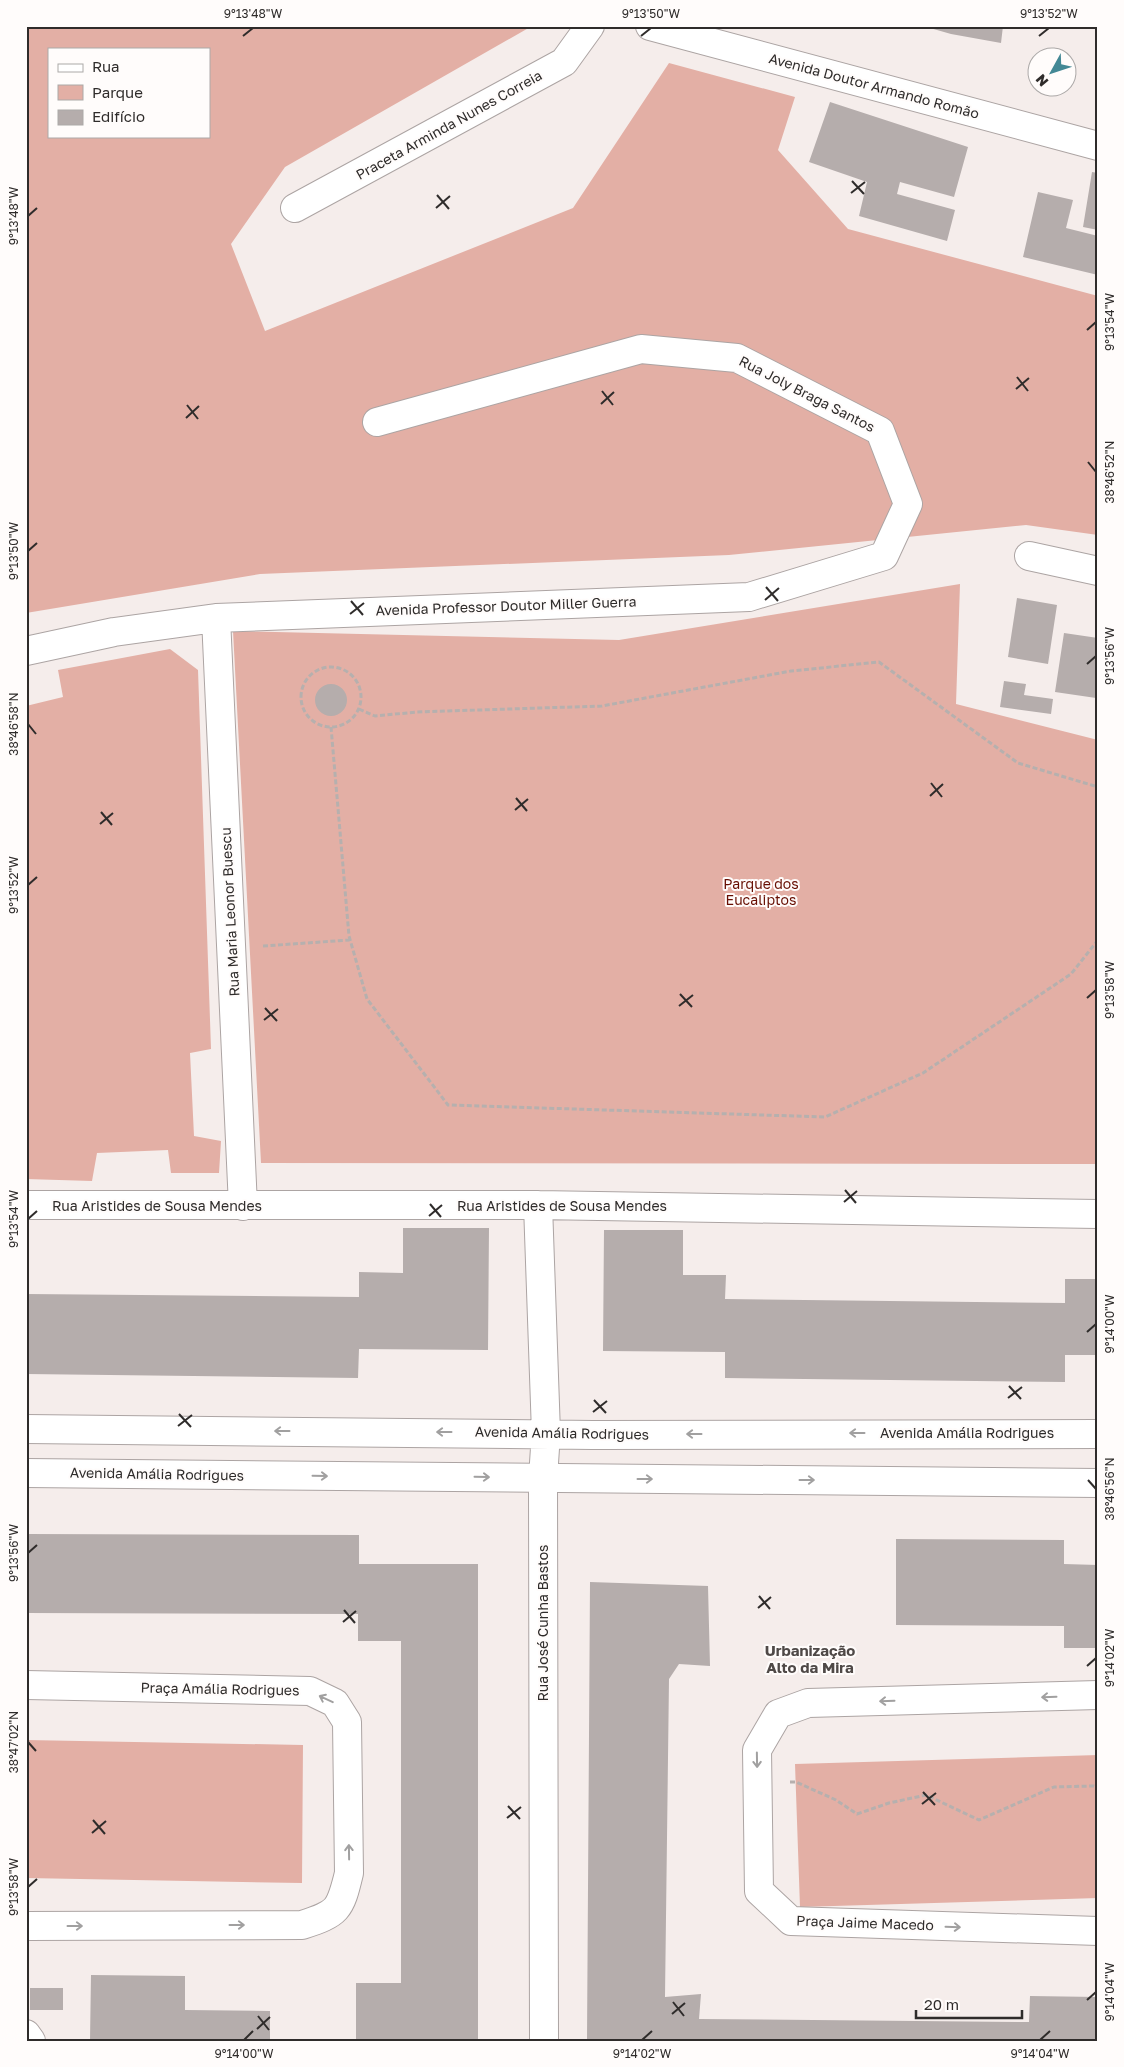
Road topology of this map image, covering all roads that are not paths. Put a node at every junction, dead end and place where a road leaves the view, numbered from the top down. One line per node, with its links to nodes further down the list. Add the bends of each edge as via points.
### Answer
1 (590, 26): 4 (street, Praceta Arminda Nunes Correia, via 564,62)
2 (650, 26): 3 (street, Avenida Doutor Armando Romão)
3 (1098, 146)
4 (295, 208)
5 (377, 422): 8 (street, Rua Joly Braga Santos, via 641,349 737,358 880,430 908,504 884,556)
6 (1029, 556): 7 (street)
7 (1098, 571)
8 (748, 596): 9 (street, Avenida Professor Doutor Miller Guerra)
9 (216, 618): 10 (street, Avenida Professor Doutor Miller Guerra, via 114,632); 13 (street, Rua Maria Leonor Buescu)
10 (26, 652)
11 (26, 1205): 13 (street, Rua Aristides de Sousa Mendes)
12 (538, 1205): 13 (street, Rua Aristides de Sousa Mendes); 14 (street, Rua Aristides de Sousa Mendes); 16 (street, Rua José Cunha Bastos)
13 (243, 1206)
14 (1098, 1214)
15 (26, 1429): 16 (street, Avenida Amália Rodrigues, one-way to 15)
16 (546, 1433): 17 (street, Avenida Amália Rodrigues, one-way to 16); 19 (street, Rua José Cunha Bastos)
17 (1098, 1434)
18 (26, 1473): 19 (street, Avenida Amália Rodrigues, one-way to 19)
19 (543, 1478): 20 (street, Avenida Amália Rodrigues, one-way to 20); 27 (street, Rua José Cunha Bastos)
20 (1098, 1483)
21 (26, 1685): 23 (street, Praça Amália Rodrigues, one-way to 21, via 302,1925 331,1915 343,1897 349,1873 347,1722 335,1703 310,1691)
22 (1098, 1695): 24 (street, Praça Jaime Macedo, one-way to 24, via 808,1703 778,1714 757,1750 759,1891 792,1921)
23 (26, 1926)
24 (1098, 1931)
25 (26, 2034): 26 (street)
26 (31, 2041)
27 (544, 2041)

